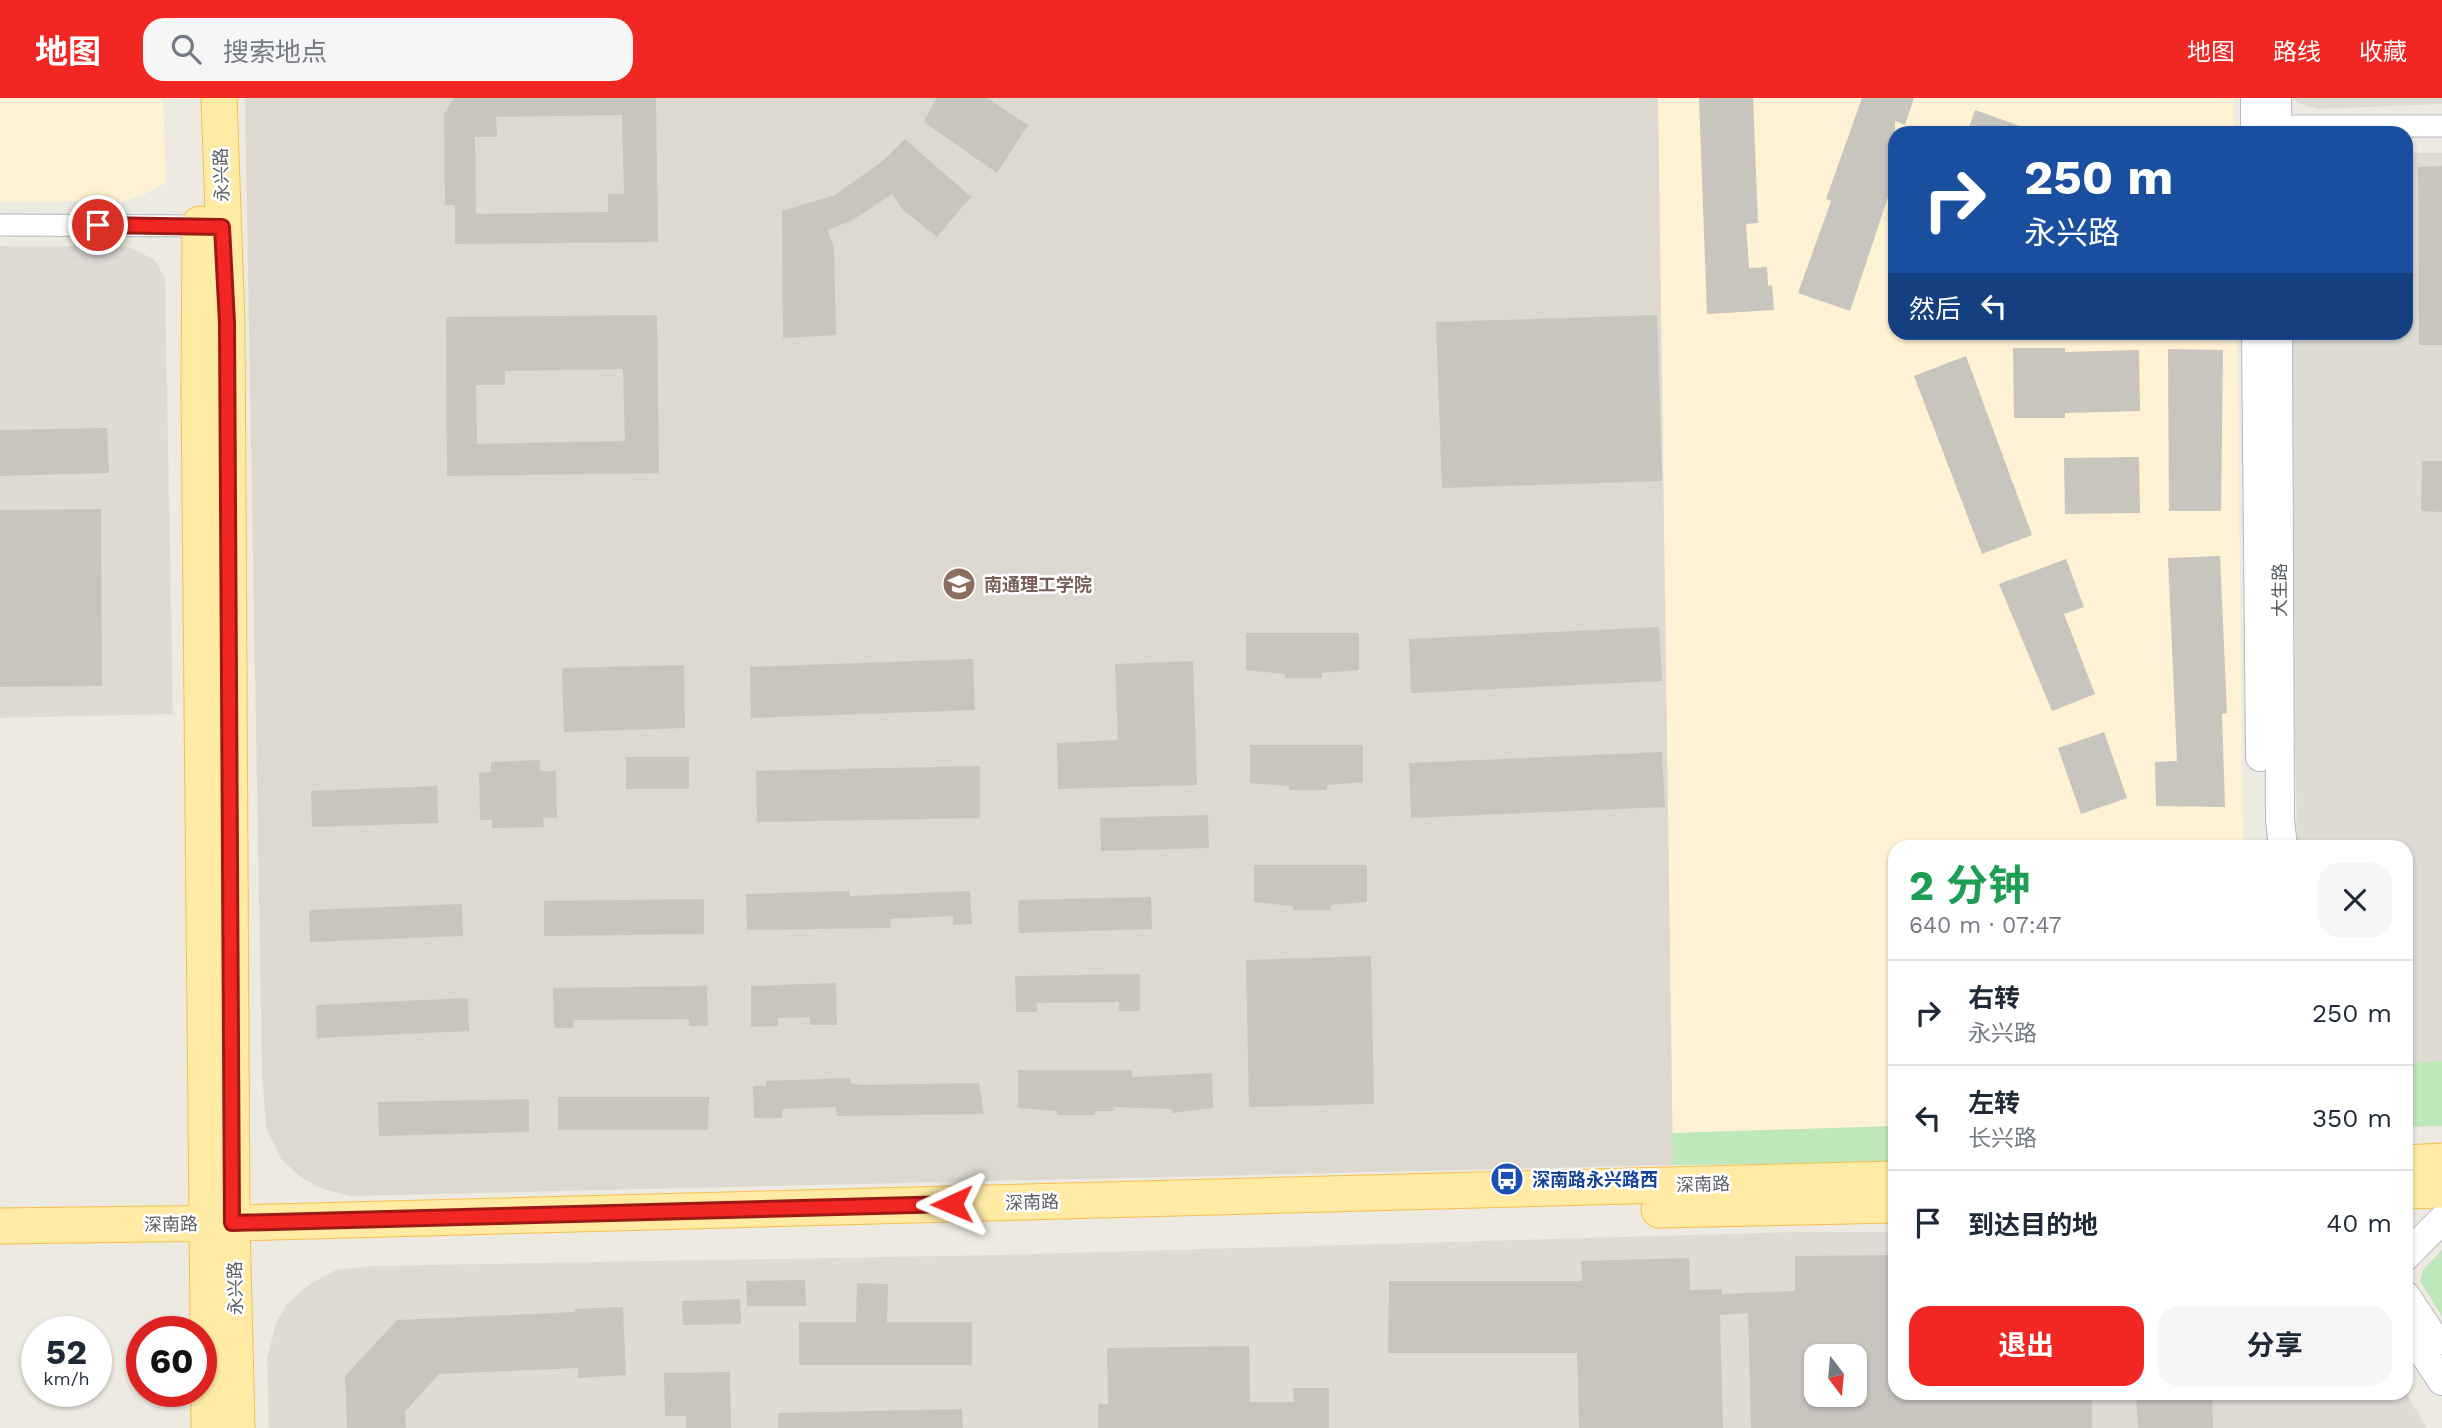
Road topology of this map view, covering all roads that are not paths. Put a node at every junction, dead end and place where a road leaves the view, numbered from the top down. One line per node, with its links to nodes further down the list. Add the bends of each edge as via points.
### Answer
1 (199, 98): 6 (main road, 永兴路)
2 (219, 98): 6 (main road, 永兴路)
3 (2266, 119): 4 (street)
4 (2442, 126)
5 (0, 225): 6 (street)
6 (211, 226): 19 (main road, 永兴路, via 227,323)
7 (2256, 340): 9 (street, 大生路)
8 (2278, 340): 10 (street, 大生路)
9 (2263, 840)
10 (2282, 840)
11 (2442, 1161): 12 (main road)
12 (2413, 1163)
13 (1888, 1179): 19 (main road, 深南路)
14 (2442, 1190): 15 (main road)
15 (2413, 1191)
16 (1888, 1205): 19 (main road, 深南路)
17 (2442, 1220): 21 (street)
18 (0, 1226): 19 (main road, 深南路)
19 (221, 1231): 20 (main road, 深南路); 26 (main road, 永兴路); 27 (main road, 永兴路)
20 (0, 1242)
21 (2413, 1249)
22 (2413, 1307): 24 (street)
23 (2413, 1338): 25 (street)
24 (2442, 1350)
25 (2442, 1381)
26 (209, 1428)
27 (237, 1428)

